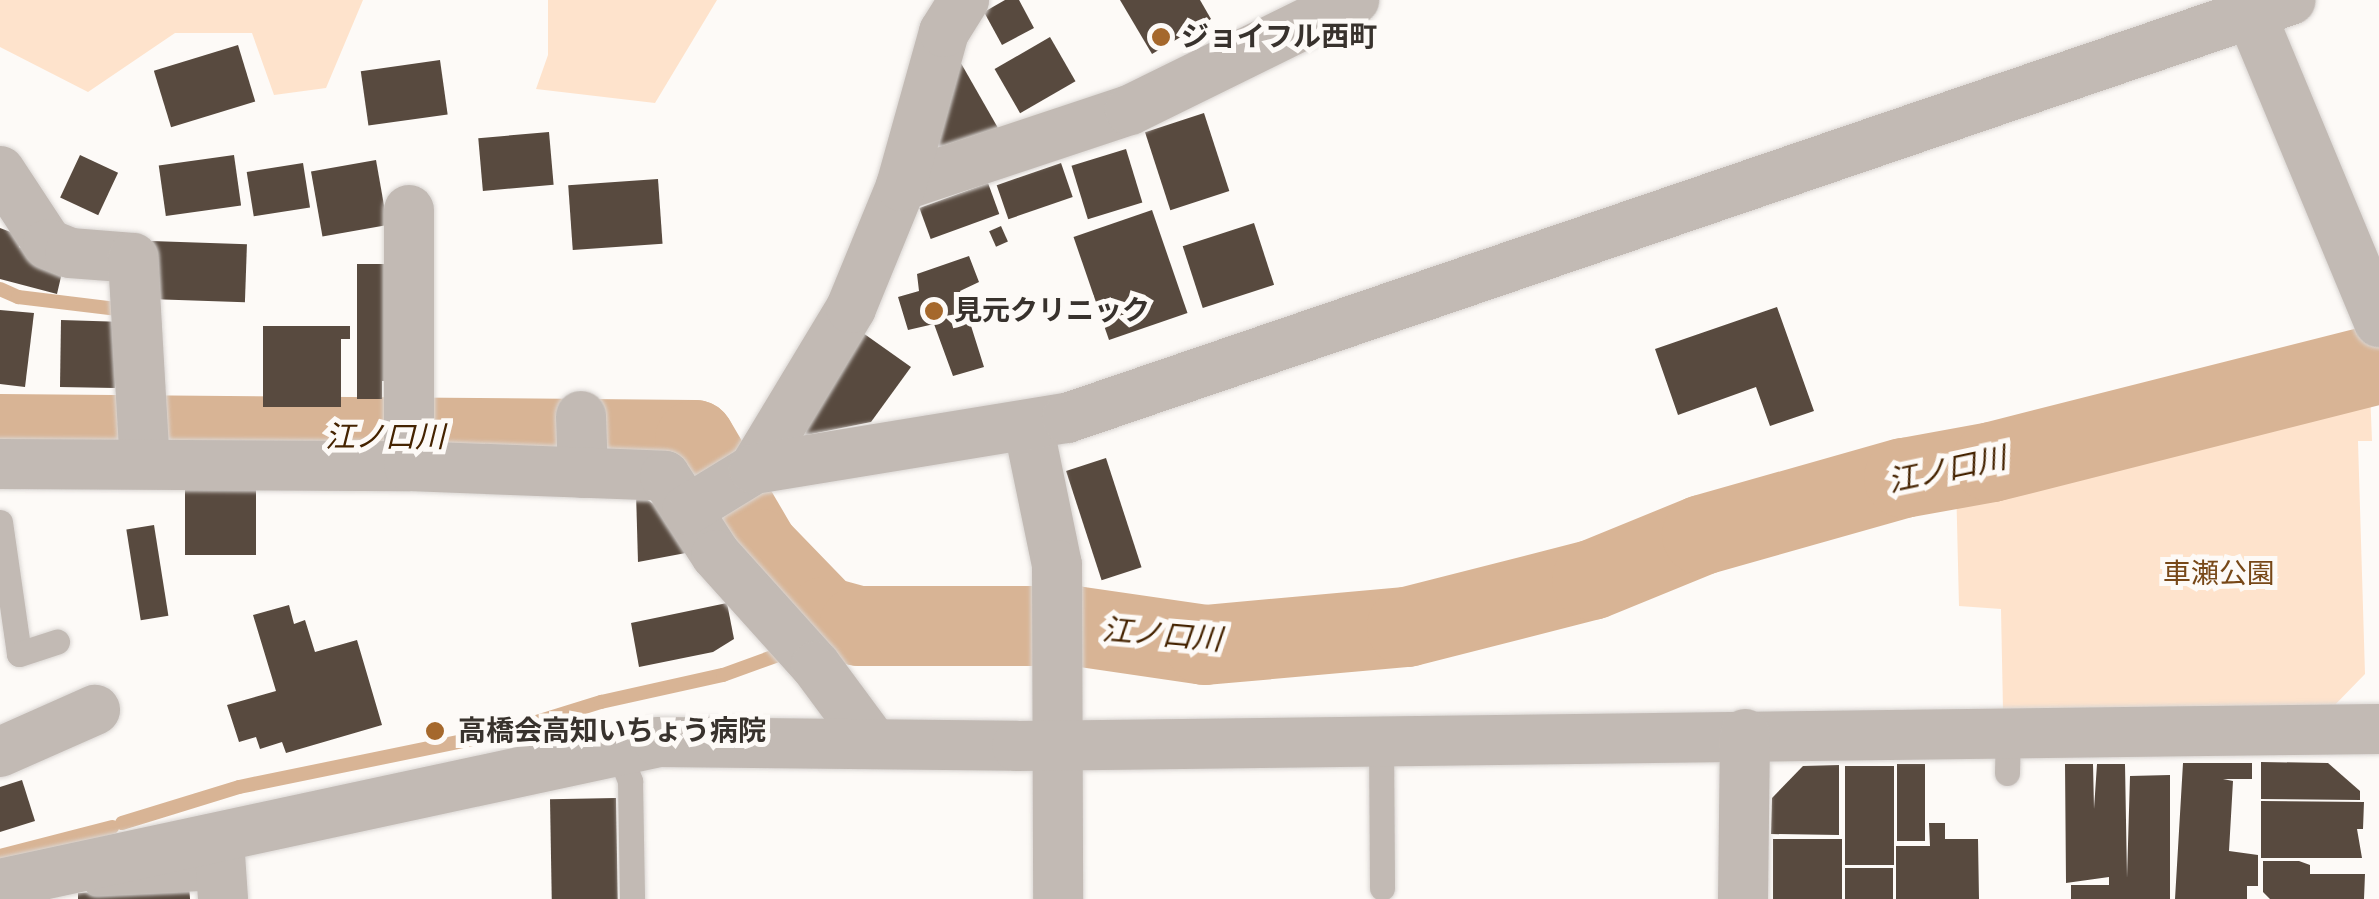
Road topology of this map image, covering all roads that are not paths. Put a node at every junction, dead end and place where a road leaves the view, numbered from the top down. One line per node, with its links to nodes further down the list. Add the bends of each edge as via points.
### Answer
1 (964, 0): 5 (street, via 944,32)
2 (1354, 0): 5 (street, via 1130,110)
3 (2270, 6): 7 (street); 8 (street, via 1854,154 1068,418)
4 (0, 171): 9 (street, via 48,244 70,253 133,258)
5 (901, 186): 12 (street, via 851,308)
6 (409, 210): 10 (street)
7 (2378, 318)
8 (1028, 425): 12 (street); 21 (street, via 1056,582)
9 (145, 439): 10 (street); 11 (street)
10 (408, 444): 13 (street, via 582,448 665,476)
11 (0, 464)
12 (754, 470): 13 (street)
13 (694, 505): 20 (street, via 774,623 816,666)
14 (0, 522): 15 (lane, via 19,654)
15 (57, 642)
16 (95, 710): 23 (street)
17 (2379, 729): 18 (street, via 2008,753)
18 (1745, 734): 19 (street); 30 (street)
19 (1381, 738): 21 (street); 27 (lane)
20 (873, 743): 21 (street); 22 (street)
21 (1058, 744): 29 (street)
22 (616, 746): 24 (street); 28 (lane, via 630,781)
23 (0, 752)
24 (221, 872): 25 (street); 26 (lane)
25 (0, 884)
26 (76, 884)
27 (1382, 888)
28 (632, 899)
29 (1058, 899)
30 (1743, 899)

